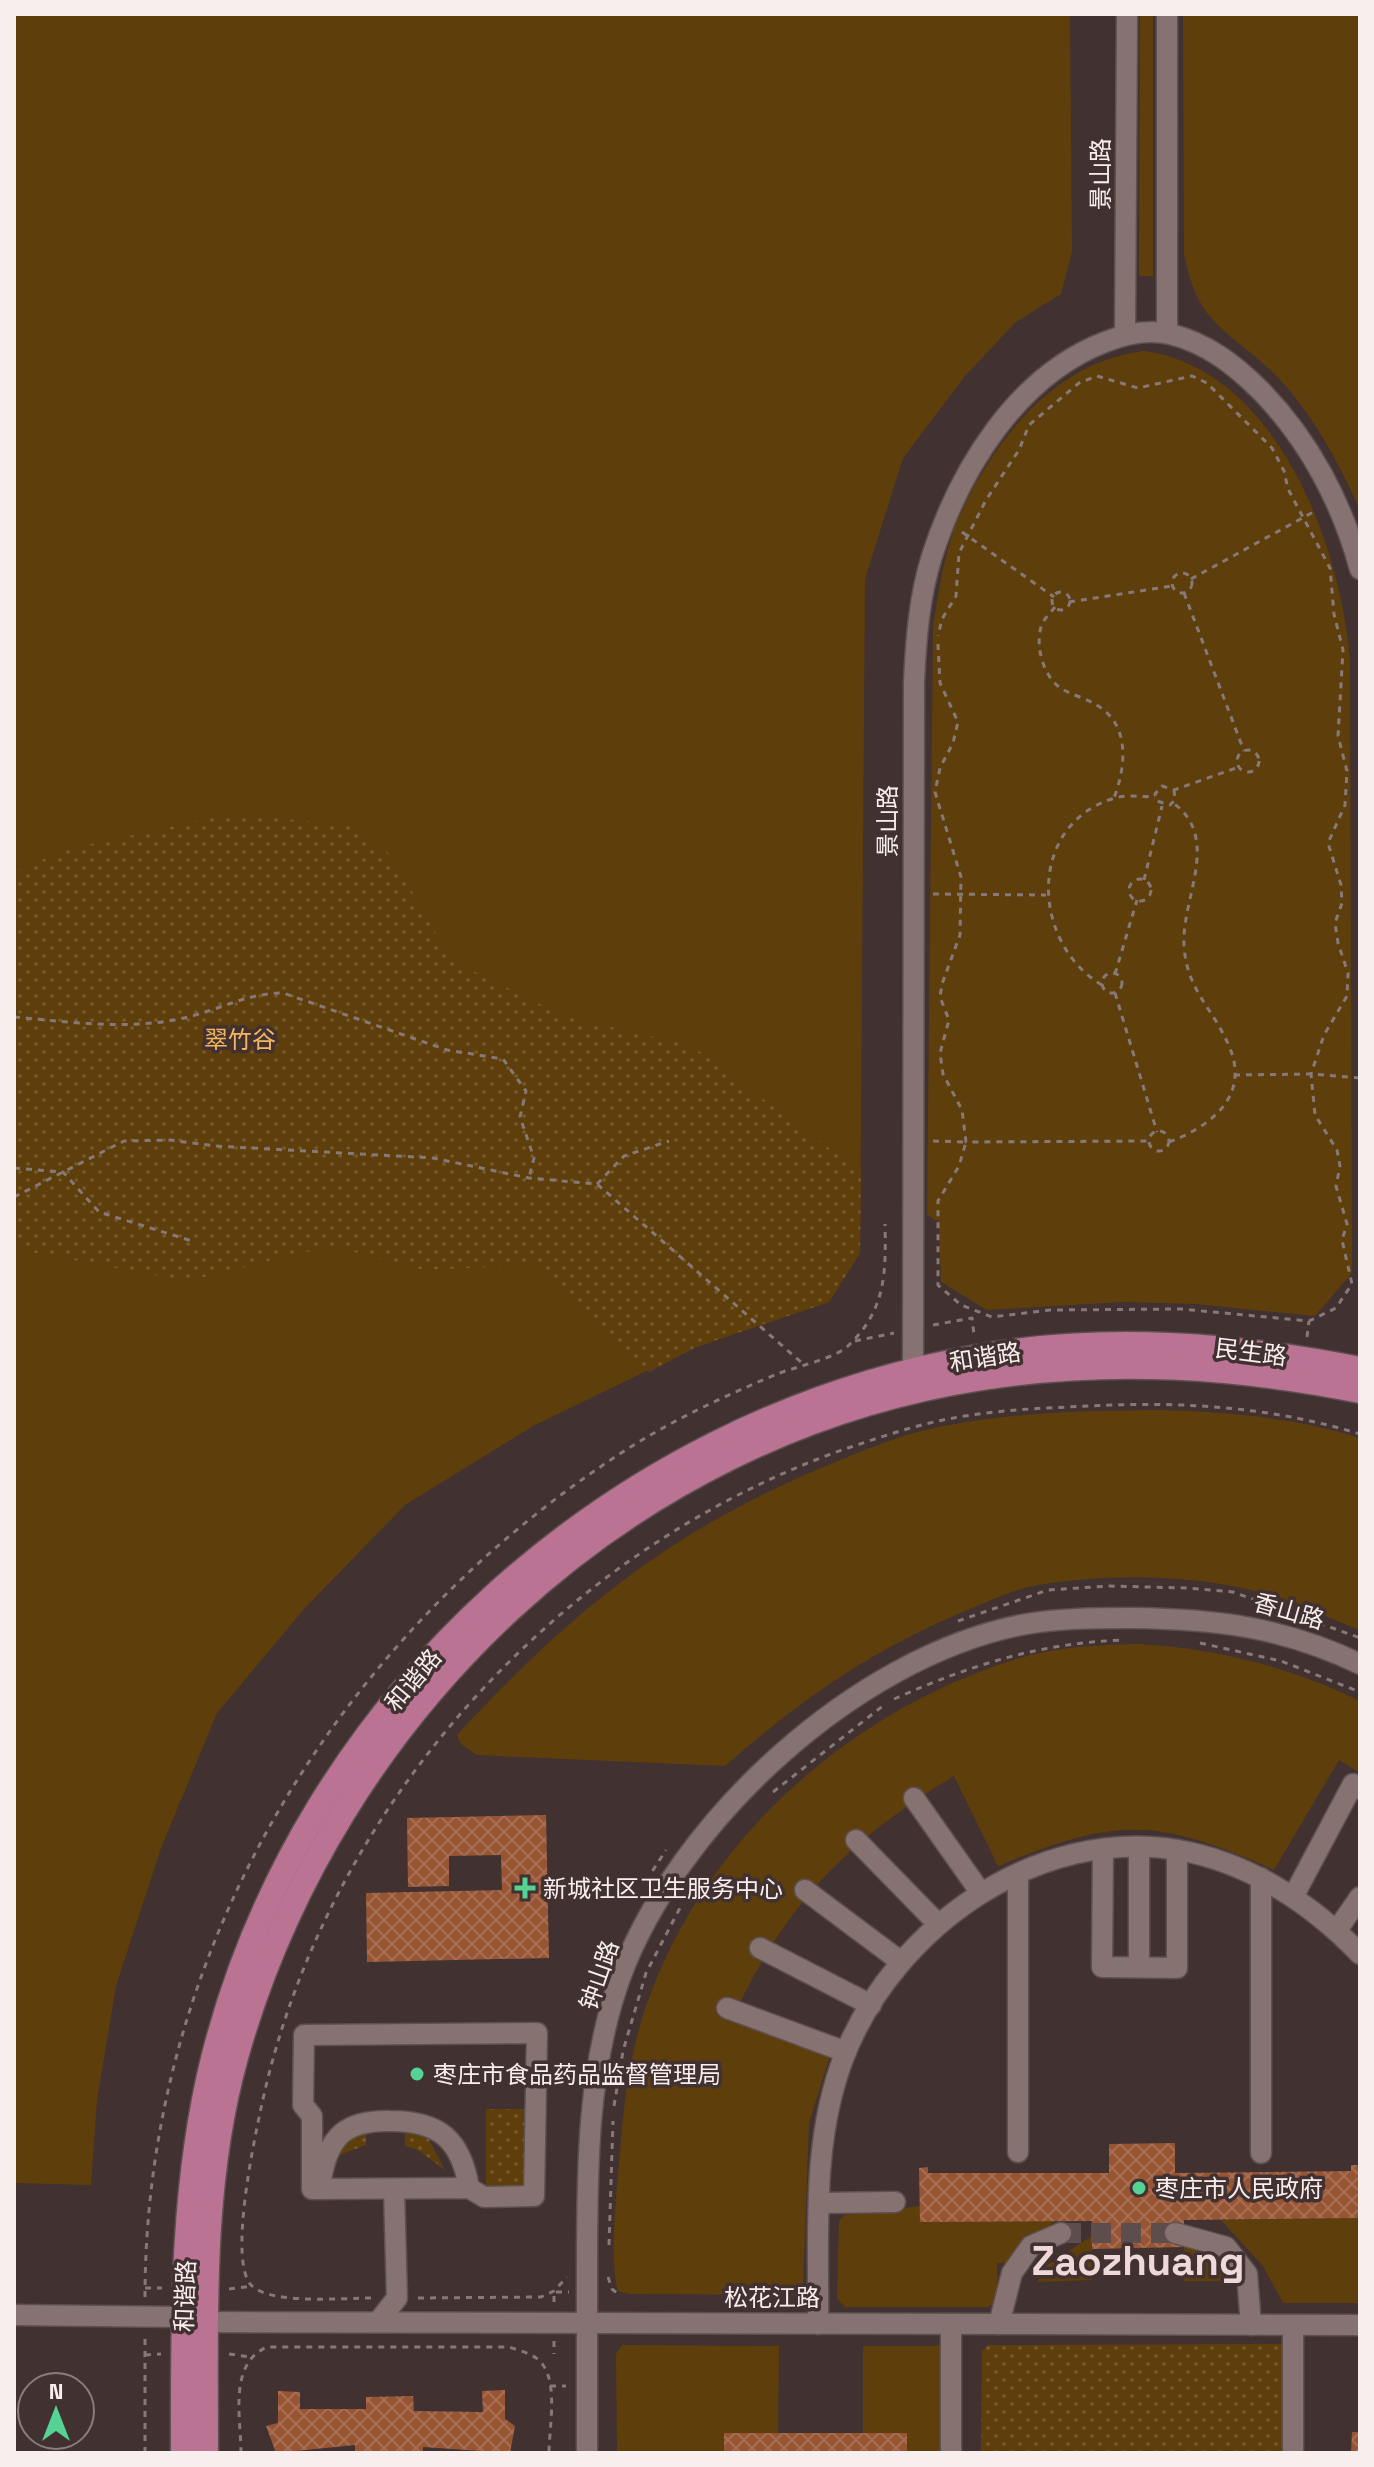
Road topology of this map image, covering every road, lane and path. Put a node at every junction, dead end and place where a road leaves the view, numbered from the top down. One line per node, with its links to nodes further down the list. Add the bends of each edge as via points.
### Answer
1 (1127, 14): 4 (street, 景山路)
2 (1167, 14): 3 (street)
3 (1167, 333): 4 (street, 景山路); 5 (street, 景山路, via 1200,344 1237,367 1291,426)
4 (1125, 334): 7 (street, 景山路, via 1082,350 1021,398 970,471)
5 (1336, 500): 6 (path); 9 (street, 景山路)
6 (1304, 517): 8 (path, via 1272,448 1207,383 1180,376 1138,388 1097,376 1079,383 1029,425); 10 (path); 32 (path, via 1330,568 1343,650 1338,736 1347,771 1345,805 1328,843 1341,885 1335,923 1348,973 1347,996 1324,1035)
7 (946, 520): 8 (path); 24 (street, 景山路, via 932,557 917,636)
8 (967, 535): 13 (path); 25 (path, via 959,553 956,596 937,641 940,683 958,722 935,792 961,877)
9 (1360, 569)
10 (1191, 579): 11 (path, via 1177,574); 12 (path)
11 (1172, 586): 12 (path); 14 (path)
12 (1184, 593): 16 (path)
13 (1054, 597): 14 (path, via 1064,593); 15 (path)
14 (1069, 602): 15 (path, via 1063,610)
15 (1055, 607): 20 (path, via 1041,626 1044,667 1058,687 1097,705 1113,720 1123,739)
16 (1244, 751): 17 (path); 17 (path, via 1256,753 1259,763 1251,771)
17 (1239, 767): 18 (path)
18 (1174, 790): 19 (path, via 1162,786); 21 (path)
19 (1155, 797): 20 (path); 22 (path)
20 (1114, 798): 26 (path, via 1084,813 1062,836 1048,869)
21 (1173, 803): 22 (path); 33 (path, via 1190,819 1198,849 1196,880 1185,911 1191,986 1231,1048)
22 (1162, 805): 23 (path)
23 (1144, 880): 27 (path, via 1150,895); 27 (path, via 1130,885)
24 (913, 894): 25 (path); 37 (street, 景山路)
25 (960, 894): 26 (path); 39 (path, via 960,935 940,997 949,1020 940,1053 943,1074 962,1110)
26 (1047, 895): 29 (path, via 1051,921 1064,948)
27 (1137, 900): 28 (path)
28 (1115, 974): 29 (path, via 1104,977); 30 (path, via 1122,985)
29 (1102, 985): 30 (path)
30 (1115, 993): 35 (path)
31 (14, 1018): 43 (path, via 137,1026 188,1017 258,993 283,993 447,1050 503,1059 526,1091 520,1117 534,1158)
32 (1311, 1074): 33 (path); 34 (path); 39 (path, via 1315,1115 1337,1150 1336,1186 1347,1224 1342,1240 1352,1284 1336,1308 1309,1321 1181,1309 1050,1310 992,1317 961,1305 938,1285 938,1201)
33 (1234, 1075): 40 (path, via 1230,1096 1214,1120)
34 (1360, 1078)
35 (1157, 1132): 38 (path); 40 (path, via 1164,1132)
36 (669, 1141): 44 (path, via 624,1156)
37 (913, 1141): 39 (path); 50 (street, 景山路)
38 (1150, 1141): 39 (path); 40 (path, via 1159,1151)
39 (966, 1142)
40 (1169, 1142)
41 (14, 1168): 42 (path)
42 (63, 1172): 43 (path, via 124,1141 170,1140 433,1158); 45 (path); 46 (path, via 99,1212)
43 (529, 1178): 44 (path)
44 (597, 1184): 48 (path)
45 (14, 1197)
46 (192, 1241)
47 (1142, 1354): 49 (main road, 民生路, via 1235,1349); 50 (main road, 和谐路, via 1046,1348 976,1356); 51 (main road, 民生路)
48 (802, 1363)
49 (1360, 1369)
50 (913, 1382): 102 (main road, 和谐路, via 836,1391 779,1412 599,1510 500,1587 378,1722 306,1828 231,1999 195,2148 186,2229)
51 (1360, 1391)
52 (1360, 1434): 99 (path, via 1296,1416 1139,1403 941,1420 807,1463 693,1518 603,1580 521,1648 452,1724 388,1808 336,1899 289,2010 268,2074 253,2148 243,2270 250,2288 277,2297)
53 (1201, 1618): 58 (street, 香山路, via 1278,1632); 104 (street, 钟山路, via 1081,1617 1020,1625 952,1647 869,1688 789,1745 718,1815 660,1895 620,1979 596,2077 587,2176)
54 (957, 1622): 55 (path, via 1048,1590 1186,1588 1233,1592)
55 (1360, 1638)
56 (1128, 1639): 61 (path, via 1042,1648 966,1667 890,1701)
57 (1194, 1641): 59 (path, via 1281,1661)
58 (1360, 1664)
59 (1360, 1692)
60 (1360, 1789): 73 (street, via 1353,1784)
61 (767, 1797)
62 (914, 1798): 72 (street)
63 (856, 1840): 76 (street)
64 (670, 1845): 71 (path)
65 (1139, 1848): 66 (street); 67 (street); 81 (street)
66 (1177, 1850): 69 (street); 81 (street, via 1177,1968)
67 (1103, 1851): 68 (street); 81 (street, via 1102,1967)
68 (1018, 1874): 72 (street); 85 (street)
69 (1261, 1878): 73 (street); 86 (street)
70 (805, 1890): 80 (street)
71 (641, 1891)
72 (981, 1893): 76 (street)
73 (1293, 1897): 77 (street)
74 (1360, 1897): 77 (street)
75 (681, 1905): 94 (path, via 646,1973 623,2051 613,2115)
76 (938, 1924): 80 (street)
77 (1337, 1930): 79 (street)
78 (760, 1948): 82 (street)
79 (1360, 1954)
80 (900, 1961): 82 (street)
81 (1139, 1967)
82 (871, 2005): 84 (street)
83 (727, 2008): 84 (street)
84 (846, 2052): 91 (street, via 820,2155)
85 (1018, 2152)
86 (1261, 2153)
87 (320, 2188): 88 (street, via 331,2147 343,2130 364,2120 432,2126 459,2156); 88 (street, via 312,2189 312,2116 303,2105 304,2035 537,2033 534,2196 484,2197); 89 (street)
88 (469, 2188): 89 (street)
89 (394, 2189): 99 (street)
90 (895, 2202): 91 (street)
91 (819, 2203): 105 (street)
92 (1061, 2233): 107 (street, via 1031,2246 1012,2273)
93 (1175, 2233): 108 (street, via 1226,2247 1247,2274)
94 (608, 2250)
95 (608, 2265): 98 (path, via 608,2280)
96 (570, 2270): 99 (path, via 554,2291 541,2297)
97 (145, 2288): 101 (path)
98 (619, 2295)
99 (397, 2298): 103 (street)
100 (14, 2315): 101 (street, 松花江路)
101 (145, 2316): 102 (street, 松花江路); 111 (path)
102 (191, 2320): 103 (street, 松花江路); 112 (main road, 和谐路); 113 (main road, 和谐路)
103 (378, 2322): 104 (street, 松花江路)
104 (587, 2323): 105 (street, 松花江路); 116 (street, 钟山路)
105 (818, 2324): 106 (street, 松花江路)
106 (951, 2324): 107 (street, 松花江路); 117 (street)
107 (999, 2324): 108 (street, 松花江路)
108 (1251, 2325): 109 (street, 松花江路)
109 (1293, 2325): 110 (street, 松花江路); 118 (street)
110 (1360, 2325)
111 (145, 2453)
112 (183, 2453)
113 (206, 2453)
114 (241, 2453): 115 (path, via 241,2375 249,2356 267,2347 518,2350 543,2365 550,2386)
115 (549, 2453)
116 (587, 2453)
117 (951, 2453)
118 (1293, 2453)

